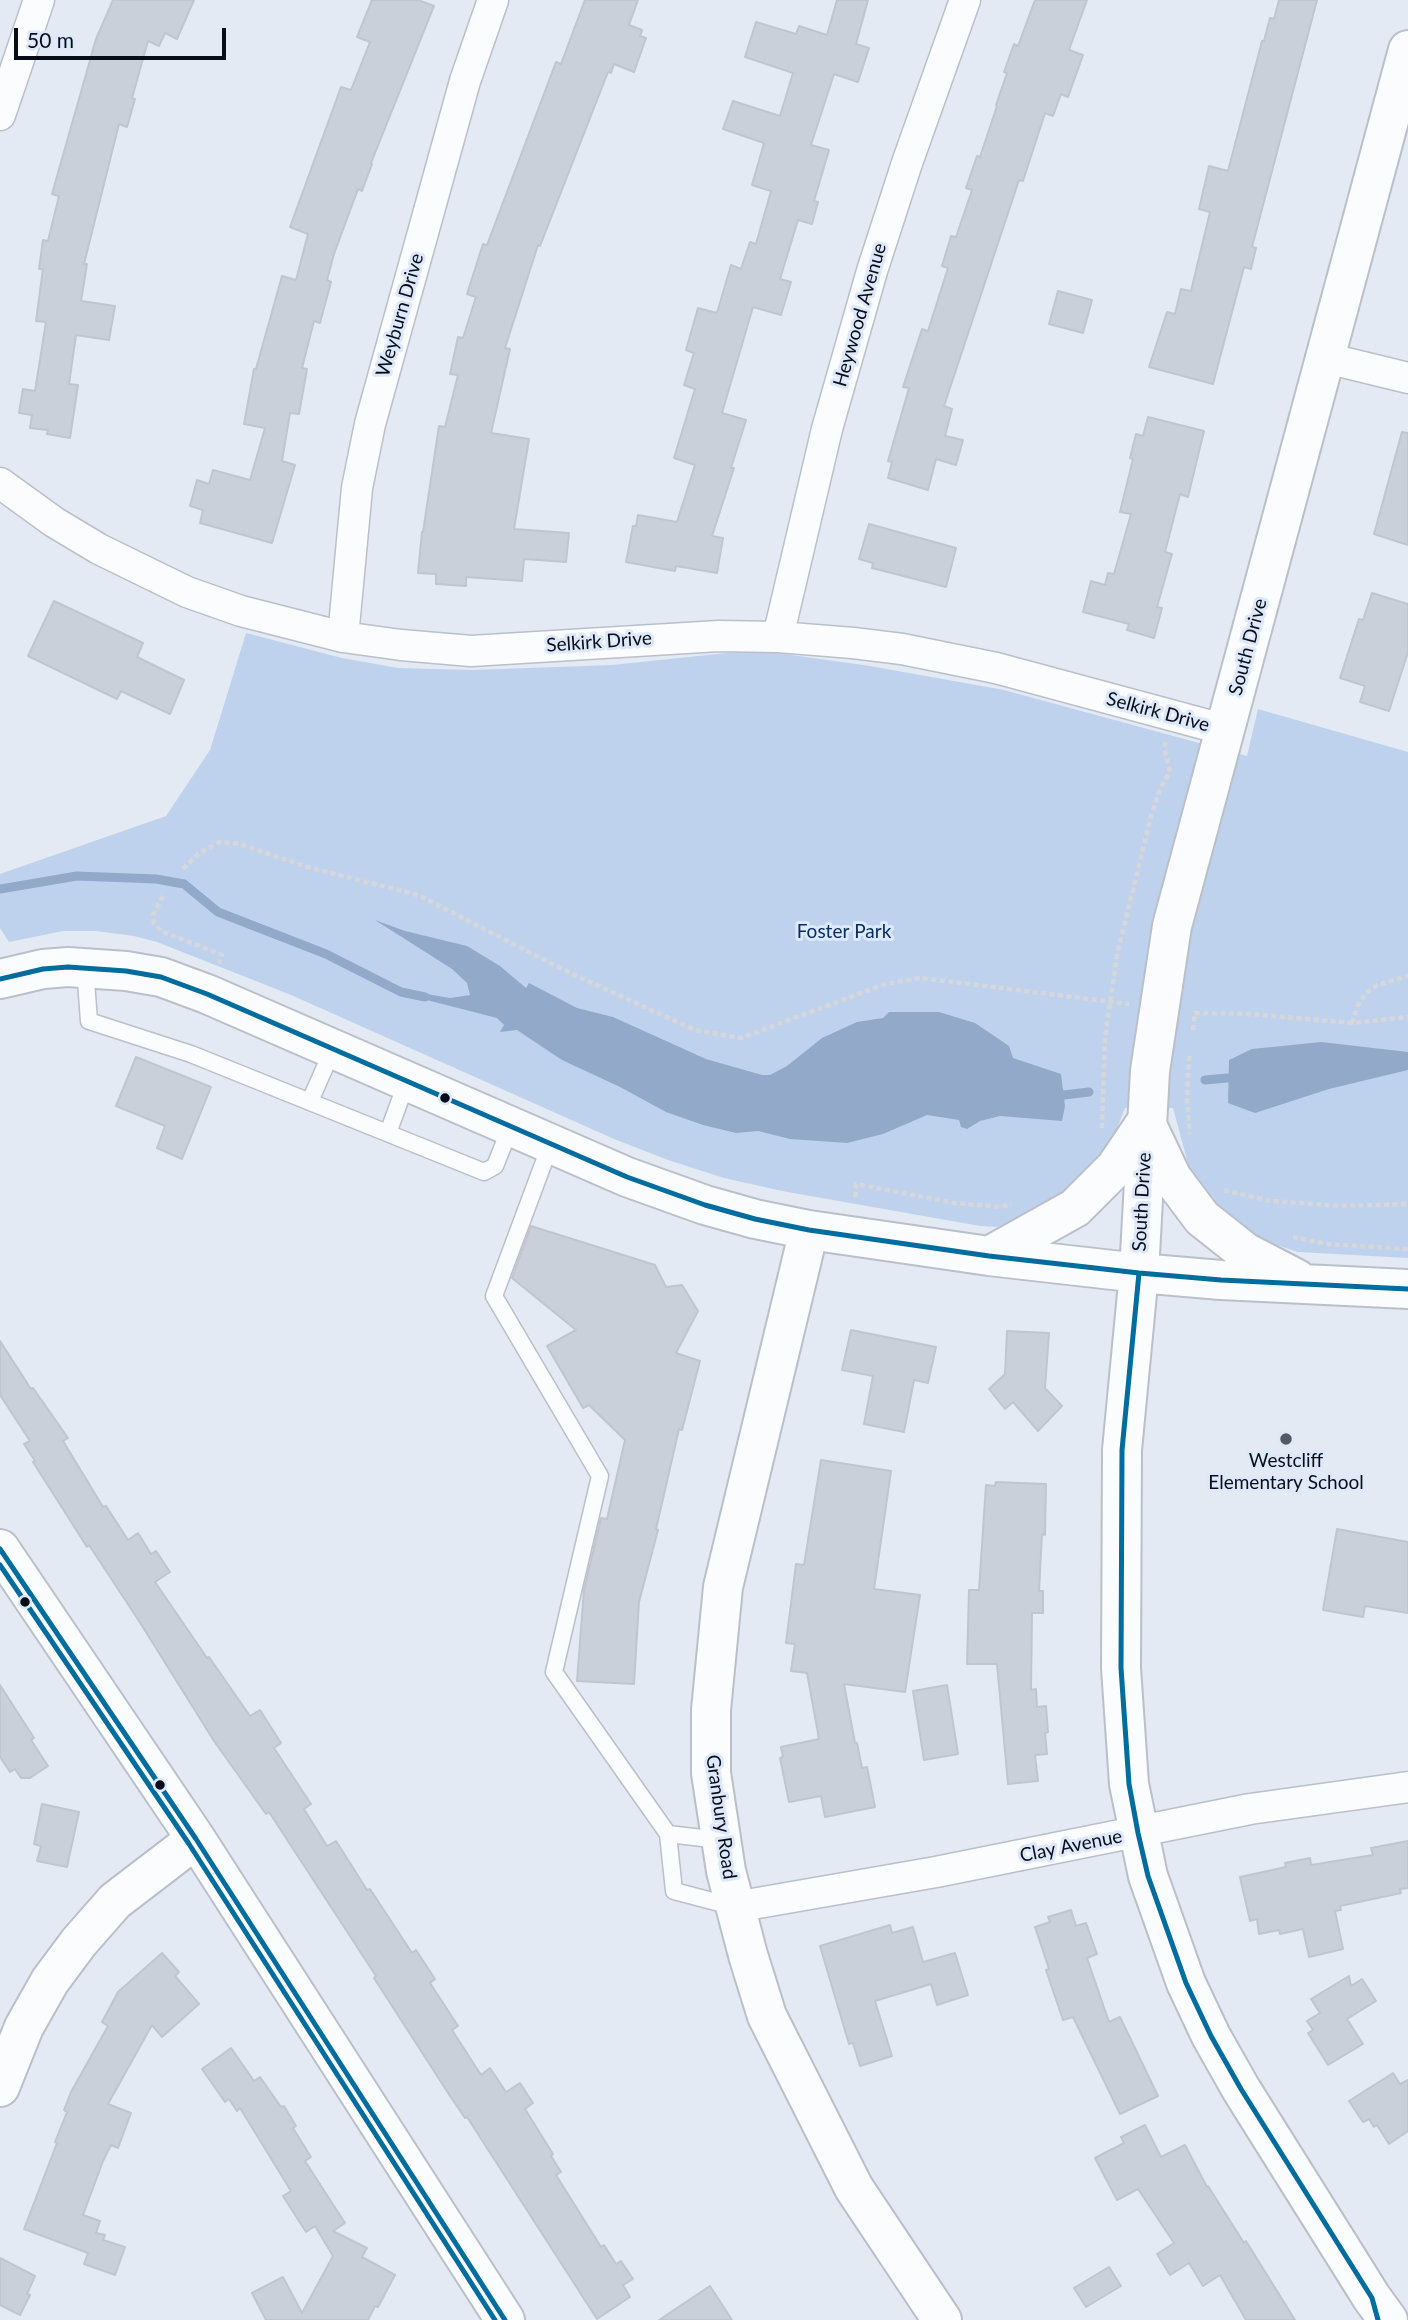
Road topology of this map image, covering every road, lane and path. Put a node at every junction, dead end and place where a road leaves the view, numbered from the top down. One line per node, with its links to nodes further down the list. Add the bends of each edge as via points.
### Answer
1 (39, 0): 5 (street)
2 (493, 0): 10 (street, Weyburn Drive, via 465,81 370,424 357,488)
3 (965, 0): 9 (street, Heywood Avenue, via 872,271 827,429)
4 (1408, 50): 6 (street, South Drive)
5 (0, 115)
6 (1326, 358): 7 (street); 12 (street, South Drive)
7 (1408, 378)
8 (0, 483): 10 (street, Selkirk Drive, via 99,549 187,593)
9 (778, 637): 10 (street, Selkirk Drive, via 664,638 471,650); 11 (street, Selkirk Drive, via 942,656)
10 (343, 638)
11 (1173, 716): 12 (street, Selkirk Drive); 19 (path, via 1164,748 1170,772 1160,789 1139,862)
12 (1226, 730): 28 (street, South Drive, via 1172,926)
13 (183, 869): 19 (path, via 219,842 240,844 307,867 418,895 568,972 695,1030 741,1038 885,984 921,978)
14 (163, 896): 15 (path, via 154,923 161,931 222,955)
15 (217, 967)
16 (85, 968): 18 (street, via 43,969); 24 (street, via 161,978); 27 (lane, via 89,1021 191,1054)
17 (1408, 976): 22 (path, via 1366,993)
18 (0, 979)
19 (1110, 1001): 20 (path); 31 (path)
20 (1134, 1004)
21 (1408, 1017): 22 (path)
22 (1352, 1023): 23 (path, via 1195,1013)
23 (1192, 1037)
24 (333, 1049): 26 (street); 27 (lane)
25 (1190, 1049): 33 (path, via 1187,1122)
26 (407, 1081): 29 (street); 30 (lane)
27 (310, 1101): 30 (lane)
28 (1146, 1122): 41 (street, via 1115,1168 1075,1208); 42 (street, South Drive); 43 (street, via 1172,1178 1202,1218 1245,1252)
29 (511, 1126): 30 (lane, via 495,1166 484,1171); 32 (street)
30 (388, 1133)
31 (1102, 1135)
32 (551, 1143): 38 (street, via 705,1205); 48 (lane, via 494,1296 600,1476 554,1672)
33 (1192, 1144)
34 (1227, 1196): 37 (path, via 1220,1189 1271,1201)
35 (855, 1198): 36 (path, via 856,1184 956,1203 1001,1207)
36 (1013, 1203)
37 (1408, 1205)
38 (808, 1230): 41 (street); 50 (street, Granbury Road, via 723,1587 710,1773)
39 (1286, 1236): 40 (path, via 1326,1244)
40 (1408, 1248)
41 (989, 1256): 42 (street)
42 (1139, 1273): 43 (street); 47 (street, South Drive, via 1122,1450 1121,1668 1129,1784)
43 (1308, 1284): 44 (street)
44 (1408, 1289)
45 (0, 1549): 49 (street)
46 (1408, 1787): 47 (street, Clay Avenue, via 1250,1809)
47 (1138, 1833): 51 (street, Clay Avenue); 53 (street, South Drive, via 1148,1876 1186,1983 1211,2036)
48 (668, 1835): 50 (lane); 51 (lane, via 674,1891)
49 (196, 1839): 52 (street, via 115,1901 79,1942 24,2027); 54 (street)
50 (720, 1840): 51 (street, Granbury Road)
51 (735, 1908): 55 (street, Granbury Road, via 773,2028 854,2188)
52 (0, 2087)
53 (1379, 2313)
54 (505, 2320)
55 (942, 2320)

